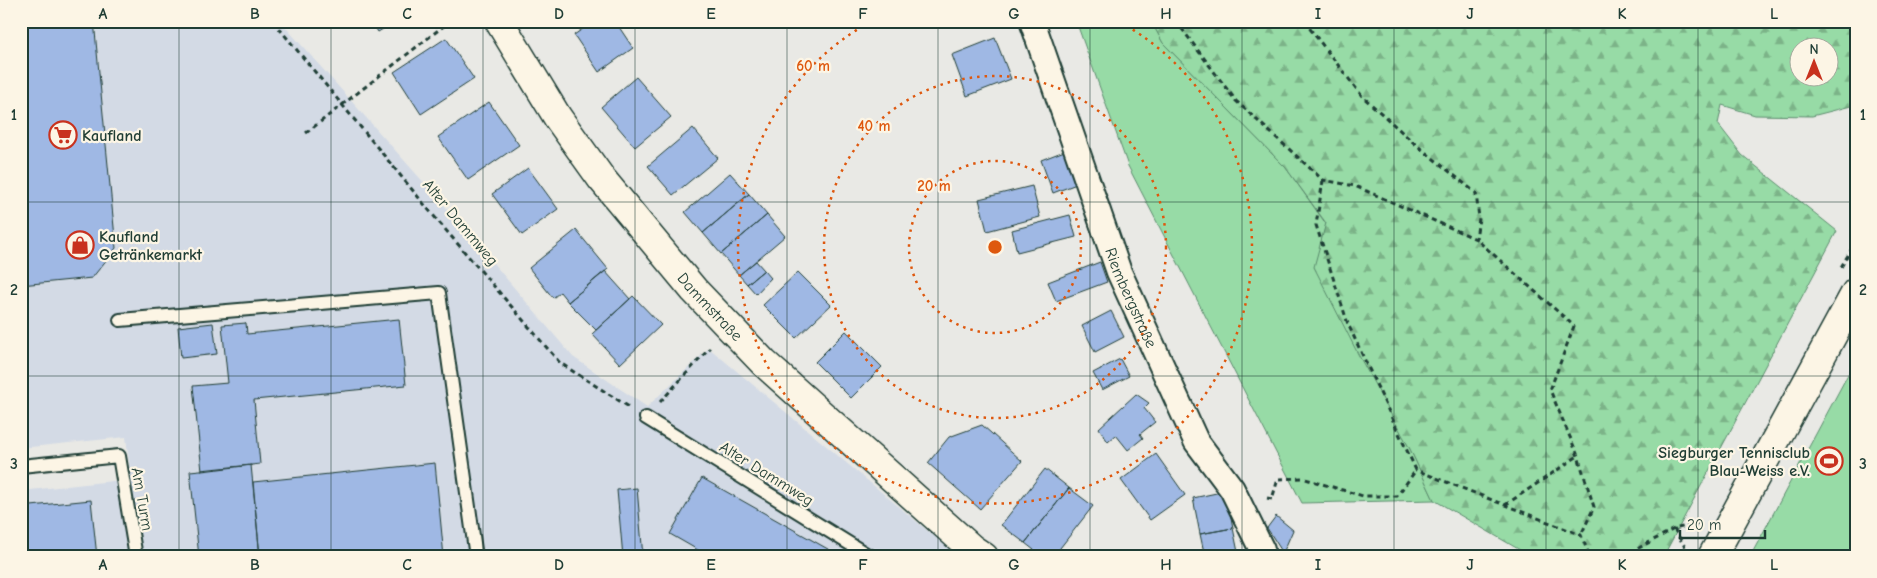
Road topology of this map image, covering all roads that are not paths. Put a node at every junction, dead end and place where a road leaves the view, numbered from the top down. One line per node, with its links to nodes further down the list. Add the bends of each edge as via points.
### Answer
1 (499, 21): 8 (street, Dammstraße, via 558,118 601,178 694,290 764,364)
2 (1032, 21): 12 (street, Riembergstraße, via 1119,272 1196,441 1232,489)
3 (1856, 292): 7 (street)
4 (120, 320): 10 (lane, via 439,293)
5 (646, 418): 11 (lane, Alter Dammweg)
6 (21, 466): 9 (lane, Am Turm, via 119,456)
7 (1699, 553)
8 (975, 554)
9 (136, 557)
10 (476, 557)
11 (871, 557)
12 (1264, 557)

